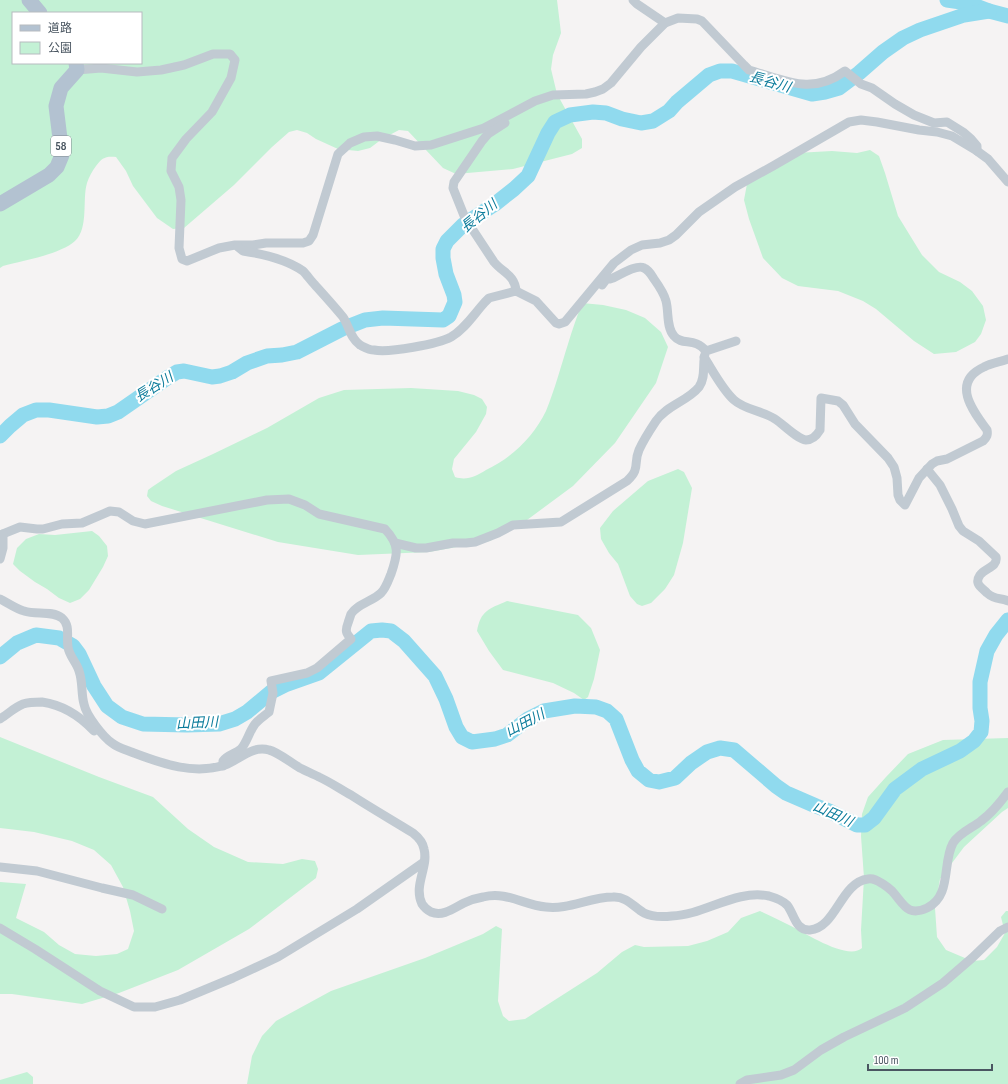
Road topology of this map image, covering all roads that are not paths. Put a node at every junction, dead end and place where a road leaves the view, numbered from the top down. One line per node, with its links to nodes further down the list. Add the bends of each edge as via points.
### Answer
1 (29, 0): 3 (main road)
2 (633, 0): 4 (street)
3 (39, 12)
4 (665, 23): 6 (street, via 603,89 586,94 553,95); 7 (street, via 678,18 702,21 750,70 799,85 829,81 845,71 861,84 872,88 914,115 934,123 947,122 963,132 977,146)
5 (76, 66): 9 (main road, 58, via 61,88 56,106 62,155 57,167 49,175); 10 (street, via 137,72 184,65 213,54 230,54 235,60 231,78 212,112 172,158 171,171 179,187 181,200 179,248 182,259 188,261 219,248)
6 (513, 113): 10 (street, via 484,128 432,145 415,146 377,136 364,137 350,143 338,154 313,236 309,240 303,243); 13 (street, via 482,141 454,182 453,188 465,218 494,262 513,280)
7 (977, 150): 8 (street); 11 (street, via 952,136 937,132 861,120 849,122 735,187 699,212 669,240 642,245)
8 (1008, 182)
9 (0, 204)
10 (235, 245): 13 (street, via 243,251 283,261 303,272 339,312 353,338 359,344 373,350 416,347 442,341 457,332 489,298)
11 (631, 250): 12 (street); 14 (street, via 614,263)
12 (608, 277): 14 (street, via 576,313); 16 (street, via 610,279 640,267 648,271 662,290 673,336 679,341 698,344)
13 (516, 291): 14 (street, via 536,301 556,323 565,322)
14 (570, 316)
15 (736, 341): 16 (street)
16 (705, 354): 18 (street, via 735,401 774,418 800,438 807,440 818,434 821,398 838,401 894,467 898,495 905,506 919,478); 20 (street, via 704,377 700,386 657,420 639,450 636,470 632,476 561,522 513,525 475,542 426,548)
17 (1008, 359): 18 (street, via 983,367 969,379 966,386 970,406 987,430 986,438 947,460 937,461)
18 (927, 470): 23 (street, via 940,485 959,526 997,559 978,579 979,586 991,597)
19 (1, 535): 20 (street, via 20,527 43,529 62,524 82,523 110,511 119,512 133,521 145,524 267,500 289,499 319,514 385,529); 21 (street, via 3,548)
20 (396, 543): 26 (street, via 396,561 386,587 381,594 351,615 345,629 351,639 318,668 271,681 269,712 254,725 242,748 226,757)
21 (0, 559)
22 (0, 599): 25 (street, via 22,611 50,614 64,620 70,653 79,670 84,705)
23 (1008, 601)
24 (0, 719): 25 (street, via 24,703 50,703 68,710 98,734)
25 (103, 735): 26 (street, via 112,744 173,766 194,769)
26 (223, 766): 28 (street, via 251,751 261,748 270,750 413,833 424,846)
27 (1008, 792): 28 (street, via 998,807 953,843 945,884 939,898 928,907 910,911 891,890 877,880 868,879 858,882 851,888 827,921 817,928 808,930 801,928 788,906 780,899 768,896 728,900 688,914 672,916 654,916 615,896 556,908 504,895 485,896 466,902 448,912 430,912 420,898 419,886)
28 (424, 862): 32 (street, via 356,909 278,957 180,1000 155,1007 134,1007 100,992)
29 (0, 867): 30 (street, via 37,871 133,895)
30 (162, 909)
31 (1008, 927): 33 (street, via 1000,930 943,983 905,1008 821,1050 794,1070 781,1075 747,1080)
32 (0, 928)
33 (740, 1084)

